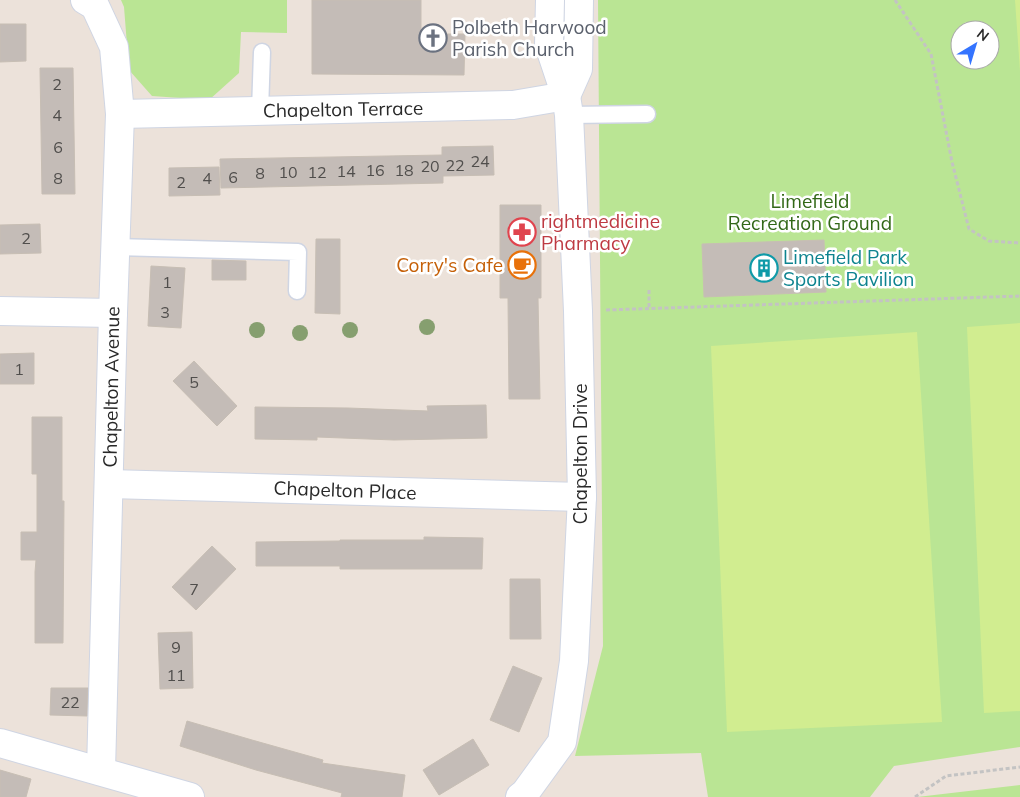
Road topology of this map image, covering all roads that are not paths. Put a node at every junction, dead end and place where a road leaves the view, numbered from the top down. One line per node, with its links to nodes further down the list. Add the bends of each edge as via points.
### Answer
1 (550, 0): 5 (street, Chapelton Drive, via 549,45)
2 (579, 0): 5 (street, Chapelton Drive, via 578,69)
3 (90, 3): 7 (street, Chapelton Avenue, via 114,47)
4 (262, 52): 6 (lane)
5 (567, 105): 6 (street, Chapelton Terrace); 8 (lane); 14 (street, Chapelton Drive, via 578,311)
6 (260, 111): 7 (street, Chapelton Terrace)
7 (120, 114): 9 (street, Chapelton Avenue)
8 (647, 114)
9 (115, 247): 10 (lane, via 298,252); 12 (street, Chapelton Avenue)
10 (297, 291)
11 (0, 311): 12 (street)
12 (113, 313): 13 (street, Chapelton Avenue)
13 (109, 484): 14 (street, Chapelton Place); 16 (street, Chapelton Avenue)
14 (582, 496): 18 (street, Chapelton Drive, via 574,661 562,742)
15 (0, 743): 16 (street)
16 (101, 772): 17 (street)
17 (190, 797)
18 (520, 797)

